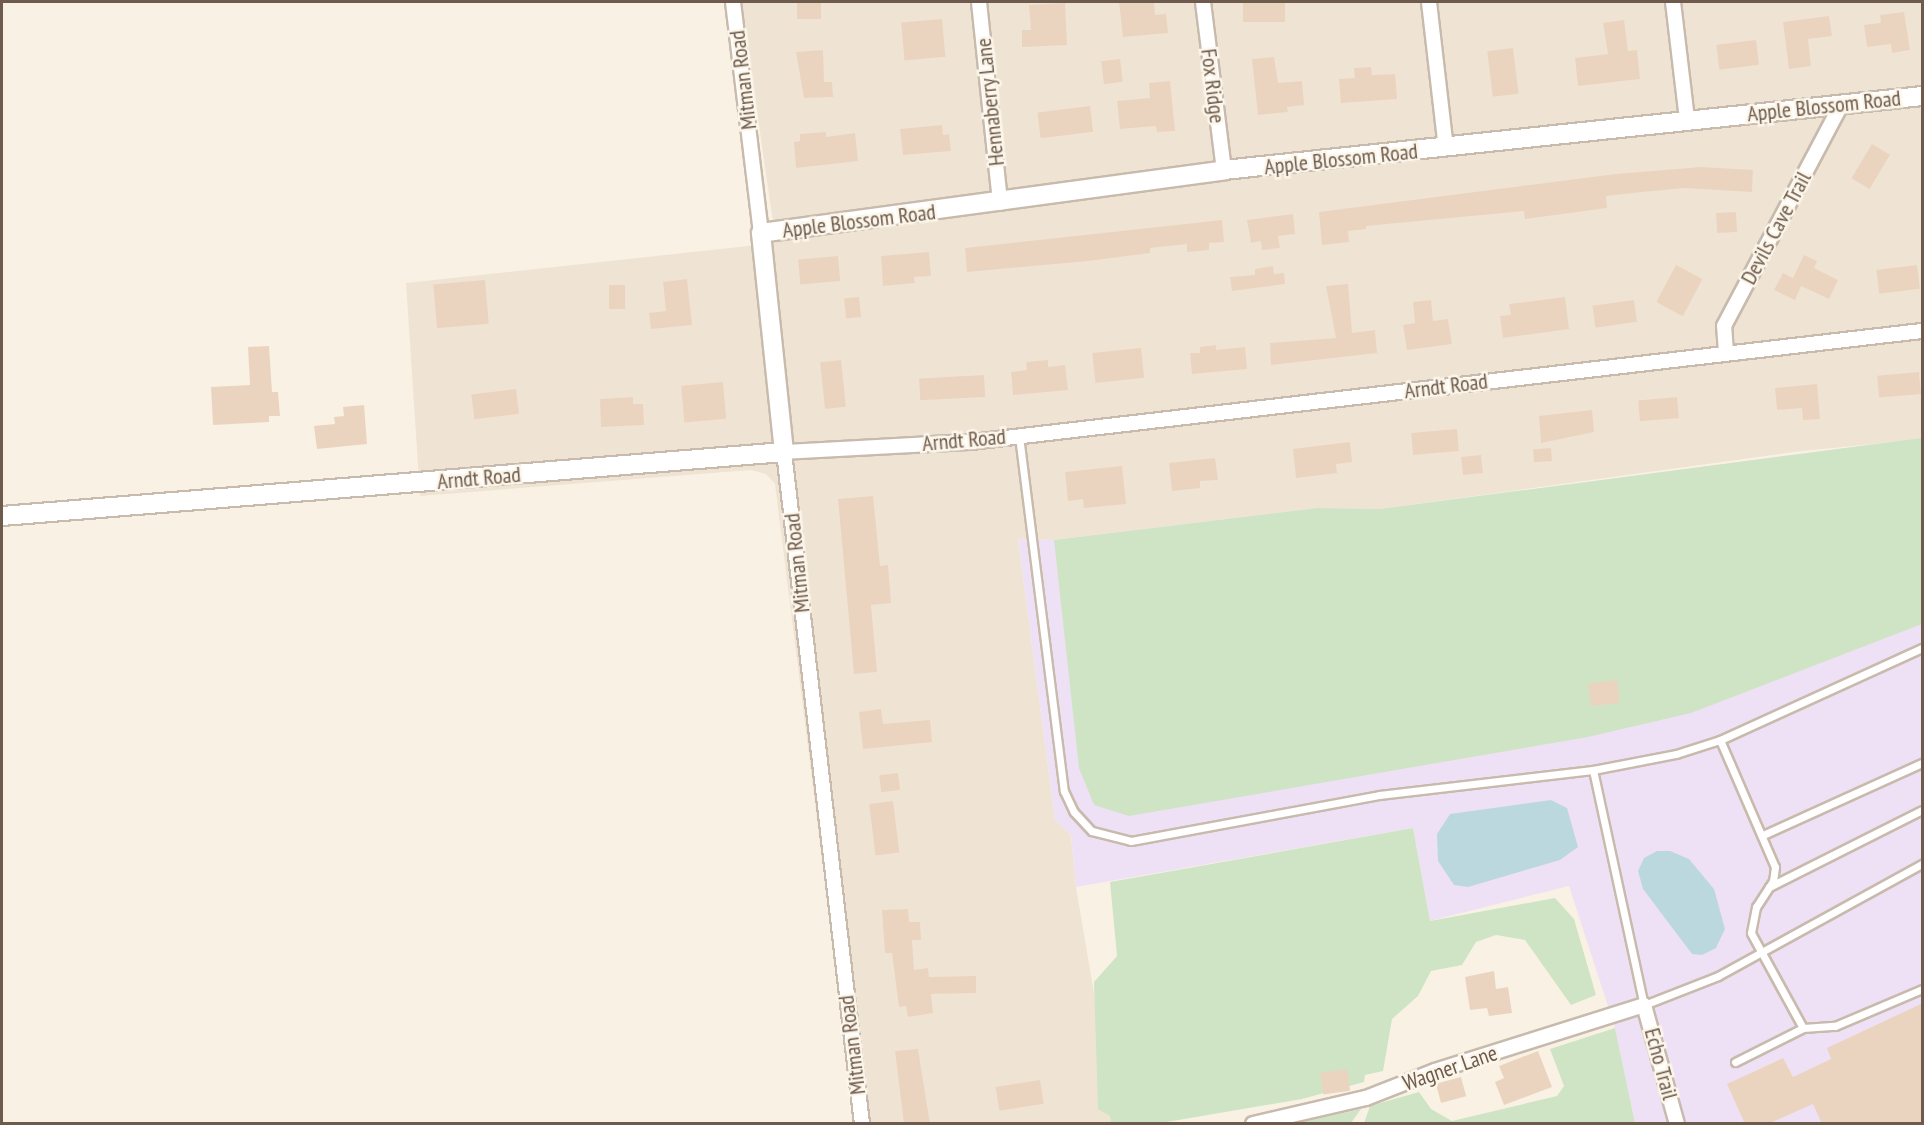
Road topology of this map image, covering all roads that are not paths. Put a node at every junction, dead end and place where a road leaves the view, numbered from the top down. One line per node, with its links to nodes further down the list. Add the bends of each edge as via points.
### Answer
1 (733, 2): 12 (street, Mitman Road)
2 (979, 2): 11 (street, Hennaberry Lane)
3 (1203, 2): 10 (street, Fox Ridge)
4 (1429, 2): 9 (street)
5 (1673, 2): 8 (street)
6 (1923, 96): 7 (street, Apple Blossom Road)
7 (1841, 105): 8 (street, Apple Blossom Road); 14 (street, Devils Cave Trail, via 1724,326)
8 (1688, 119): 9 (street, Apple Blossom Road)
9 (1446, 148): 10 (street, Apple Blossom Road)
10 (1224, 170): 11 (street, Apple Blossom Road)
11 (1000, 203): 12 (street, Apple Blossom Road)
12 (761, 233): 16 (street, Mitman Road)
13 (1923, 331): 14 (street, Arndt Road)
14 (1725, 353): 15 (street, Arndt Road)
15 (1020, 435): 16 (street, Arndt Road); 21 (lane, via 1064,791 1074,812 1092,831 1131,841 1379,795)
16 (784, 452): 17 (street, Arndt Road); 31 (street, Mitman Road)
17 (2, 516)
18 (1923, 648): 19 (lane)
19 (1720, 740): 21 (lane, via 1645,761); 23 (lane)
20 (1923, 763): 23 (lane)
21 (1593, 770): 28 (lane)
22 (1923, 810): 25 (lane)
23 (1763, 835): 25 (lane, via 1775,867)
24 (1923, 864): 26 (lane)
25 (1769, 887): 26 (lane, via 1756,907 1751,933)
26 (1758, 952): 28 (lane, via 1718,976); 29 (lane, via 1773,968)
27 (1923, 989): 29 (lane, via 1835,1026)
28 (1644, 1005): 32 (street, Wagner Lane, via 1436,1071 1366,1098); 33 (street, Echo Trail)
29 (1803, 1028): 30 (lane)
30 (1735, 1062)
31 (862, 1124)
32 (1253, 1124)
33 (1677, 1124)

